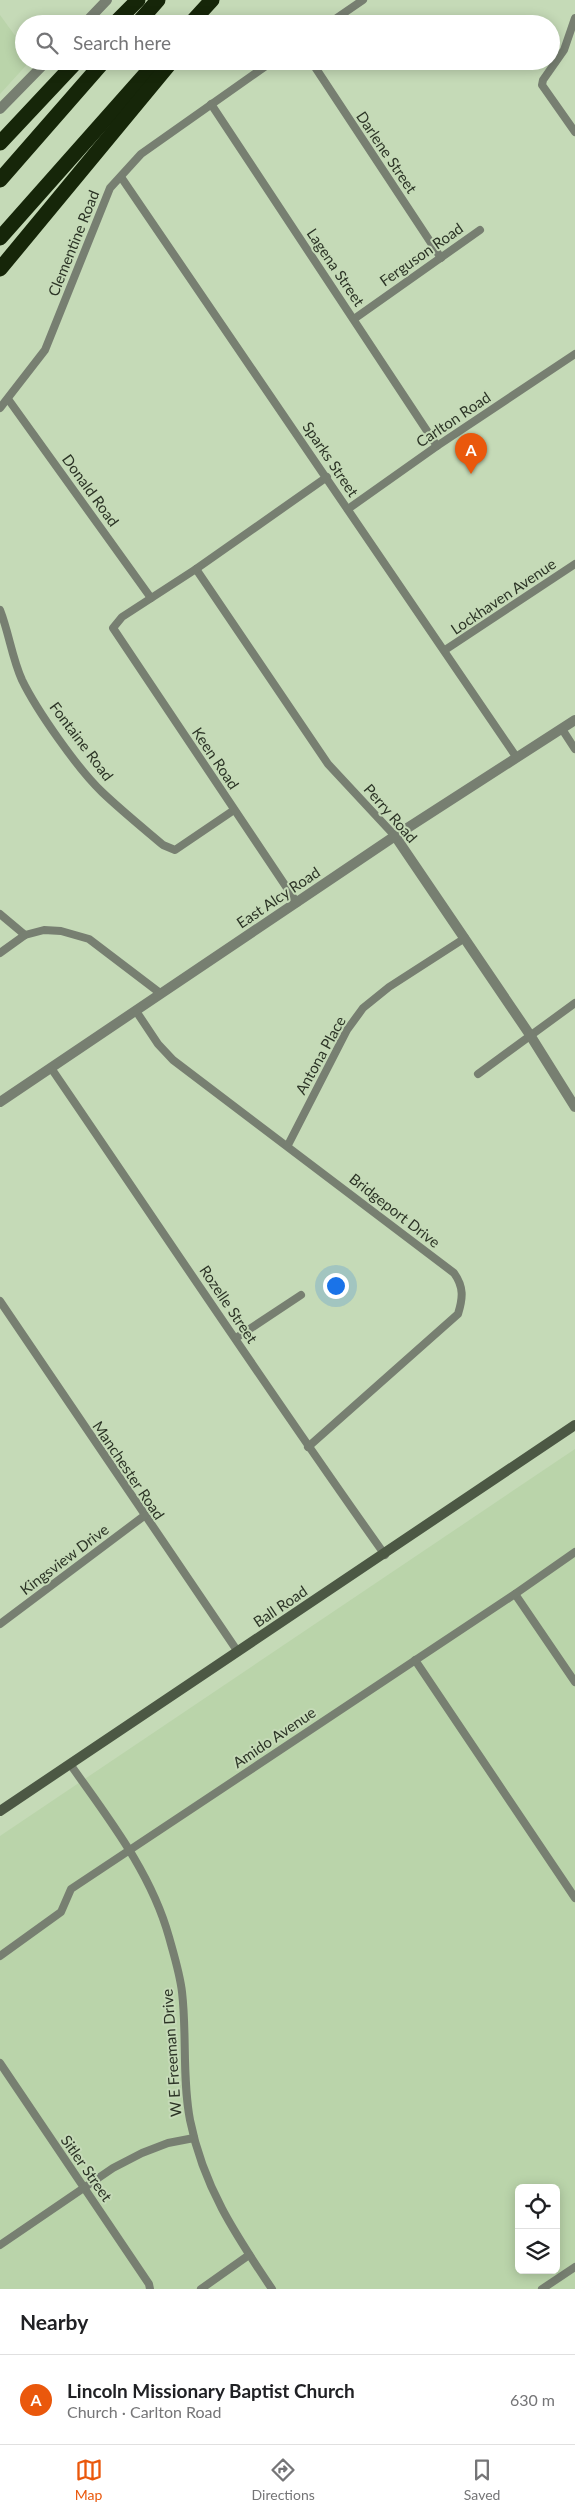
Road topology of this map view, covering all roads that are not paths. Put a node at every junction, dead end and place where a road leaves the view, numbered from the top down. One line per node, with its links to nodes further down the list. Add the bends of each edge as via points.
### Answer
1 (107, 0): 6 (street)
2 (138, 0): 7 (highway)
3 (158, 0): 8 (highway)
4 (363, 0): 11 (street)
5 (208, 4): 9 (highway); 10 (highway)
6 (93, 15)
7 (123, 15)
8 (145, 15)
9 (198, 15)
10 (201, 15)
11 (341, 15)
12 (575, 18): 13 (street)
13 (560, 56)
14 (39, 70): 23 (street)
15 (69, 70): 25 (highway)
16 (96, 70): 27 (highway)
17 (149, 70): 29 (highway)
18 (165, 70): 31 (highway)
19 (260, 70): 22 (street, Clementine Road)
20 (317, 70): 30 (street, Darlene Street)
21 (550, 70): 24 (street, via 542,85)
22 (211, 104): 26 (street, Clementine Road, via 141,154); 32 (street, Lagena Street)
23 (0, 109)
24 (575, 132)
25 (0, 143)
26 (121, 177): 34 (street, Clementine Road, via 104,199 45,350); 37 (street, Sparks Street)
27 (0, 180)
28 (480, 230): 30 (street, Ferguson Road)
29 (0, 238)
30 (441, 258): 32 (street, Ferguson Road)
31 (0, 269)
32 (354, 319): 36 (street, Lagena Street)
33 (575, 354): 36 (street, Carlton Road)
34 (8, 399): 35 (street, Clementine Road); 41 (street, Donald Road)
35 (0, 408)
36 (437, 446): 38 (street, Carlton Road)
37 (327, 477): 38 (street, Sparks Street); 40 (street)
38 (348, 509): 43 (street, Sparks Street)
39 (575, 564): 43 (street, Lockhaven Avenue)
40 (196, 569): 41 (street); 49 (street, Perry Road, via 328,764)
41 (151, 598): 48 (street, Keen Road, via 113,628)
42 (0, 610): 48 (street, Fontaine Road, via 22,679 43,714 101,791 163,845 175,850 186,845)
43 (445, 650): 47 (street, Sparks Street)
44 (575, 720): 45 (street, East Alcy Road)
45 (562, 729): 46 (street); 47 (street, East Alcy Road)
46 (575, 749)
47 (517, 758): 49 (street, East Alcy Road)
48 (234, 810): 50 (street, Keen Road)
49 (395, 836): 50 (street, East Alcy Road); 53 (street, Perry Road)
50 (297, 903): 55 (street, East Alcy Road)
51 (0, 914): 52 (street)
52 (25, 935): 54 (street); 55 (street, via 44,930 61,931 89,939)
53 (464, 938): 58 (street, Perry Road); 63 (street, Antona Place, via 388,987 363,1008 347,1030)
54 (0, 954)
55 (160, 993): 57 (street, East Alcy Road)
56 (575, 1003): 58 (street)
57 (136, 1011): 59 (street, East Alcy Road); 63 (street, Bridgeport Drive, via 173,1060)
58 (530, 1035): 60 (street); 62 (street, Perry Road)
59 (51, 1068): 61 (street, East Alcy Road); 66 (street, Rozelle Street)
60 (478, 1074)
61 (0, 1102)
62 (575, 1107)
63 (288, 1145): 68 (street, Bridgeport Drive, via 454,1273 461,1284 462,1301 458,1314)
64 (301, 1295): 66 (street)
65 (0, 1301): 69 (street, Manchester Road)
66 (236, 1338): 68 (street, Rozelle Street)
67 (575, 1425): 71 (main road, Ball Road)
68 (308, 1447): 71 (street, Rozelle Street)
69 (144, 1516): 73 (street, Kingsview Drive); 74 (street, Manchester Road)
70 (575, 1552): 72 (street, Amido Avenue)
71 (385, 1555): 74 (main road, Ball Road)
72 (515, 1594): 75 (street, Amido Avenue); 76 (street)
73 (0, 1624)
74 (238, 1652): 77 (main road, Ball Road)
75 (414, 1660): 79 (street, Amido Avenue); 80 (street)
76 (575, 1682)
77 (70, 1764): 78 (main road, Ball Road); 79 (street, W E Freeman Drive)
78 (0, 1811)
79 (129, 1848): 81 (street, Amido Avenue, via 70,1889 61,1912); 83 (street, W E Freeman Drive, via 158,1907 178,1971 182,1992 187,2100)
80 (575, 1898)
81 (0, 1956)
82 (0, 2063): 84 (street, Sitler Street)
83 (194, 2138): 84 (street, via 142,2153); 86 (street, W E Freeman Drive, via 214,2196)
84 (83, 2189): 85 (street); 88 (street, Sitler Street, via 117,2234)
85 (0, 2245)
86 (249, 2255): 89 (street); 90 (street, W E Freeman Drive)
87 (575, 2267): 91 (street)
88 (150, 2289)
89 (201, 2289)
90 (272, 2289)
91 (542, 2289)

